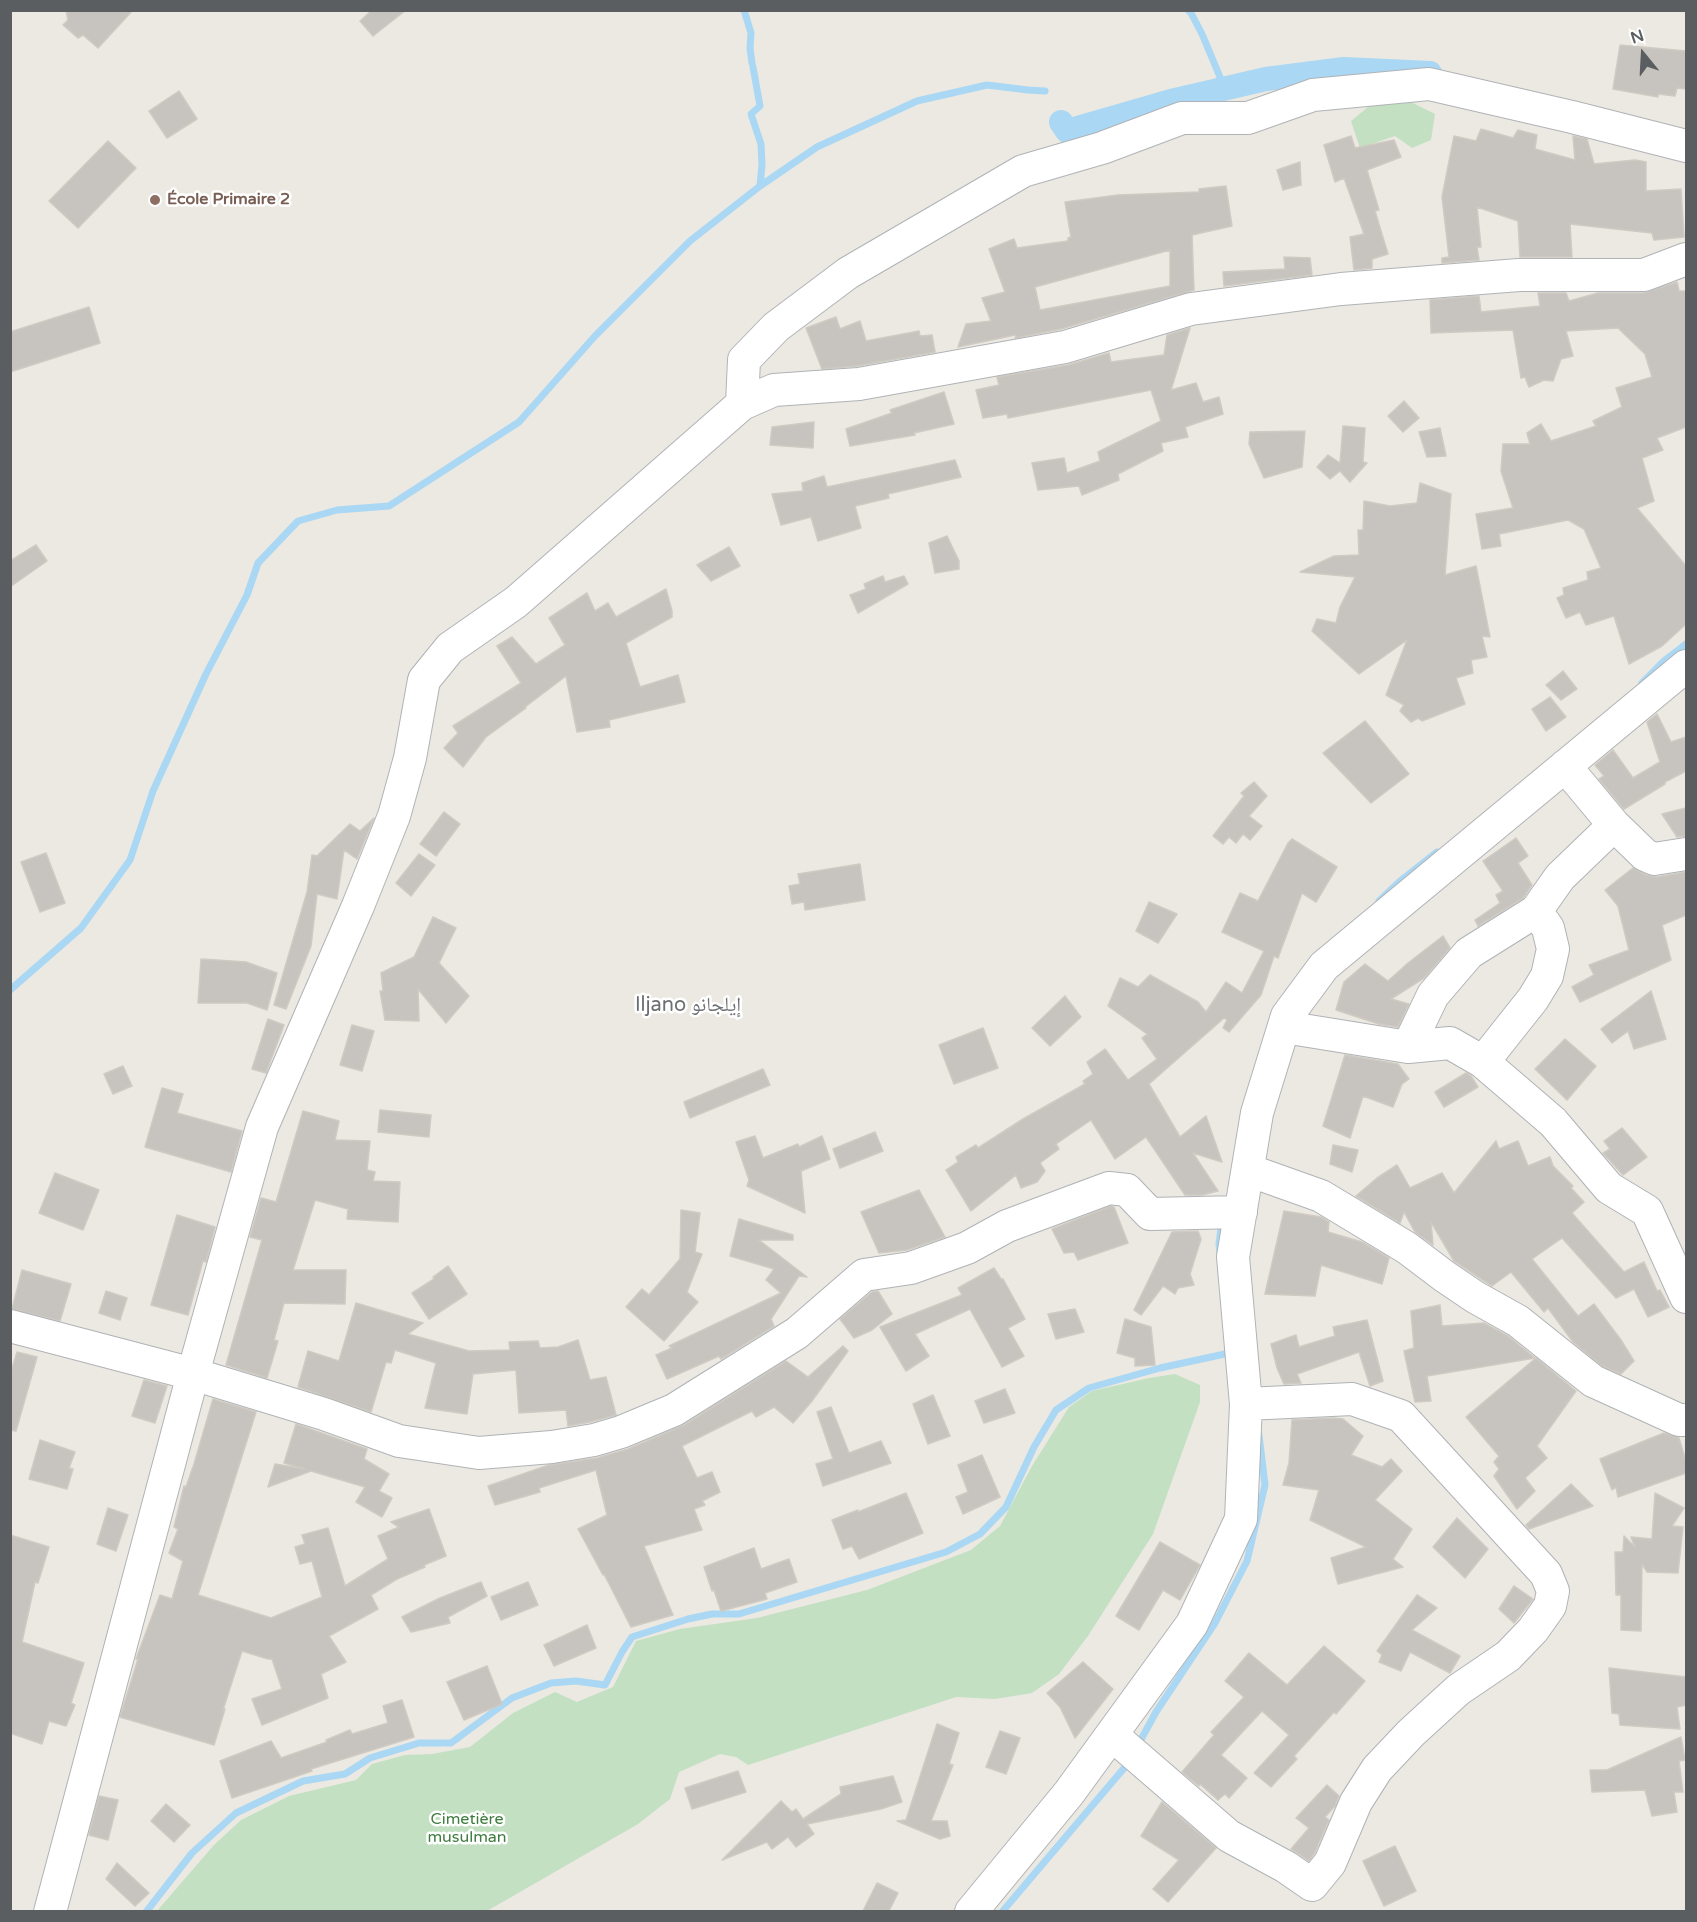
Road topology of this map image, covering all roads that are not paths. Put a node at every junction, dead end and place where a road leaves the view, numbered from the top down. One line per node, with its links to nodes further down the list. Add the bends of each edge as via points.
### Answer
1 (1686, 147): 3 (street, via 1429,84 1313,95 1248,118 1182,118 1102,148 1023,171 848,273 776,327 744,360)
2 (1686, 259): 3 (street, via 1644,274 1519,275 1341,289 1191,309 1065,347 859,384 774,390)
3 (742, 404): 16 (street, via 516,602 450,648 424,680 410,758 394,816 262,1127)
4 (1686, 666): 5 (street)
5 (1565, 766): 6 (street); 9 (street, via 1324,966 1287,1016)
6 (1614, 825): 7 (street, via 1654,859); 8 (street, via 1560,877)
7 (1686, 854)
8 (1536, 911): 10 (street, via 1469,953 1433,995); 11 (street, via 1548,928 1553,949 1547,976)
9 (1284, 1027): 10 (street); 12 (street, via 1257,1113)
10 (1408, 1047): 11 (street, via 1450,1043)
11 (1483, 1062): 14 (street, via 1553,1122 1609,1188 1647,1211)
12 (1248, 1170): 13 (street); 18 (street, via 1321,1196 1518,1322 1593,1381)
13 (1241, 1212): 16 (street, via 1149,1214 1127,1190 1109,1188 911,1268 864,1275 797,1333 674,1410 621,1432 562,1446 479,1453 399,1441); 17 (street, via 1233,1257)
14 (1686, 1298)
15 (10, 1326): 16 (street)
16 (194, 1374): 20 (street)
17 (1246, 1404): 19 (street, via 1241,1519 1192,1624); 19 (street, via 1352,1399 1401,1416 1546,1574 1553,1591 1550,1606 1508,1656 1458,1690 1377,1769 1356,1802 1330,1863 1312,1885 1229,1836)
18 (1686, 1420)
19 (1112, 1735): 21 (street)
20 (50, 1911)
21 (971, 1911)

